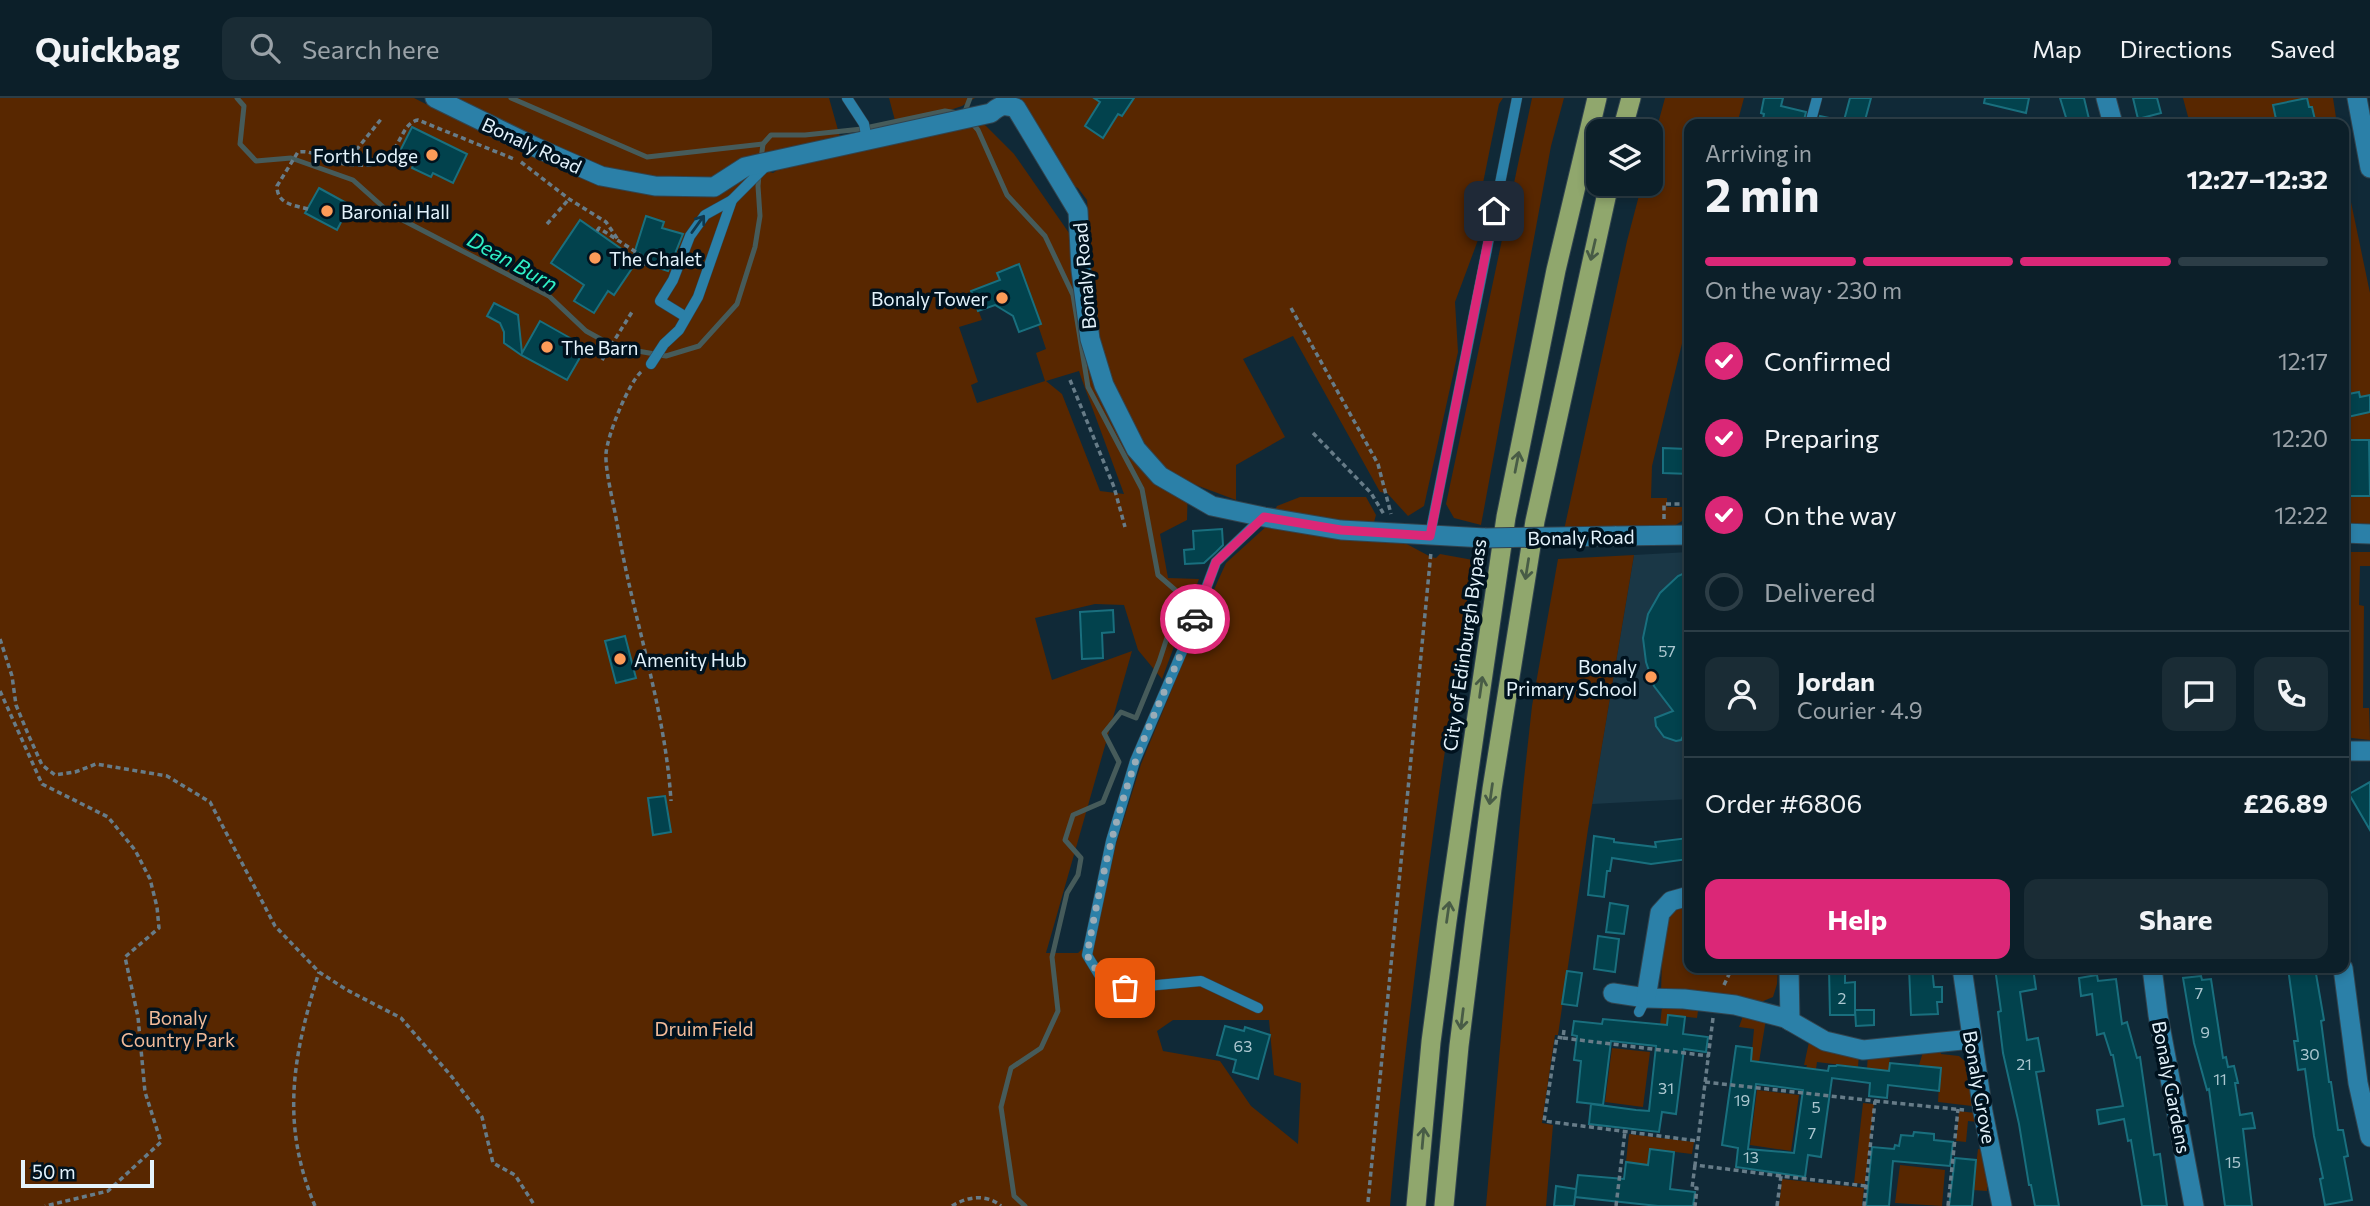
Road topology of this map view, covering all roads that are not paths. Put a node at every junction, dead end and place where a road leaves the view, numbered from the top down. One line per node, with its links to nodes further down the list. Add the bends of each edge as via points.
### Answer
1 (435, 98): 13 (street, Bonaly Road, via 601,176 655,186 714,187 745,167)
2 (847, 98): 12 (lane)
3 (1517, 98): 23 (lane)
4 (1597, 98): 37 (highway, City of Edinburgh Bypass, one-way to 4, via 1431,1042 1506,517 1556,270)
5 (1631, 98): 9 (highway)
6 (1817, 98): 10 (lane)
7 (2106, 98): 11 (street)
8 (2357, 98): 14 (street)
9 (1625, 119)
10 (1811, 119)
11 (2112, 119)
12 (867, 140): 13 (street, Bonaly Road); 19 (street, Bonaly Road, via 969,119 1006,104 1016,108 1078,211 1090,340 1104,385 1136,449 1160,476 1193,496 1212,506)
13 (762, 167): 16 (lane)
14 (2370, 168)
15 (1606, 196): 38 (highway, one-way to 38, via 1535,521 1477,898)
16 (732, 200): 17 (lane, via 698,297); 17 (lane, one-way to 16, via 660,300 705,215)
17 (686, 317): 18 (lane)
18 (650, 363)
19 (1264, 517): 23 (street, Bonaly Road, via 1341,530); 33 (lane, via 1216,562 1135,761 1111,841 1087,955 1101,978 1125,988 1201,981)
20 (2349, 533): 21 (street)
21 (2370, 534)
22 (1684, 535): 23 (street, Bonaly Road, bridge)
23 (1430, 536)
24 (2349, 751): 25 (street)
25 (2370, 751)
26 (1684, 897): 32 (street, via 1671,901 1660,913)
27 (1789, 973): 34 (street)
28 (1963, 973): 35 (street, Bonaly Grove)
29 (2153, 973): 40 (street, Bonaly Gardens)
30 (2344, 973): 36 (street)
31 (1613, 993): 32 (street)
32 (1642, 1005): 34 (street, via 1735,1004)
33 (1258, 1008)
34 (1790, 1021): 35 (street, via 1825,1041 1863,1050)
35 (1972, 1039): 39 (street, Bonaly Grove)
36 (2370, 1137)
37 (1416, 1206)
38 (1444, 1206)
39 (2002, 1206)
40 (2194, 1206)

